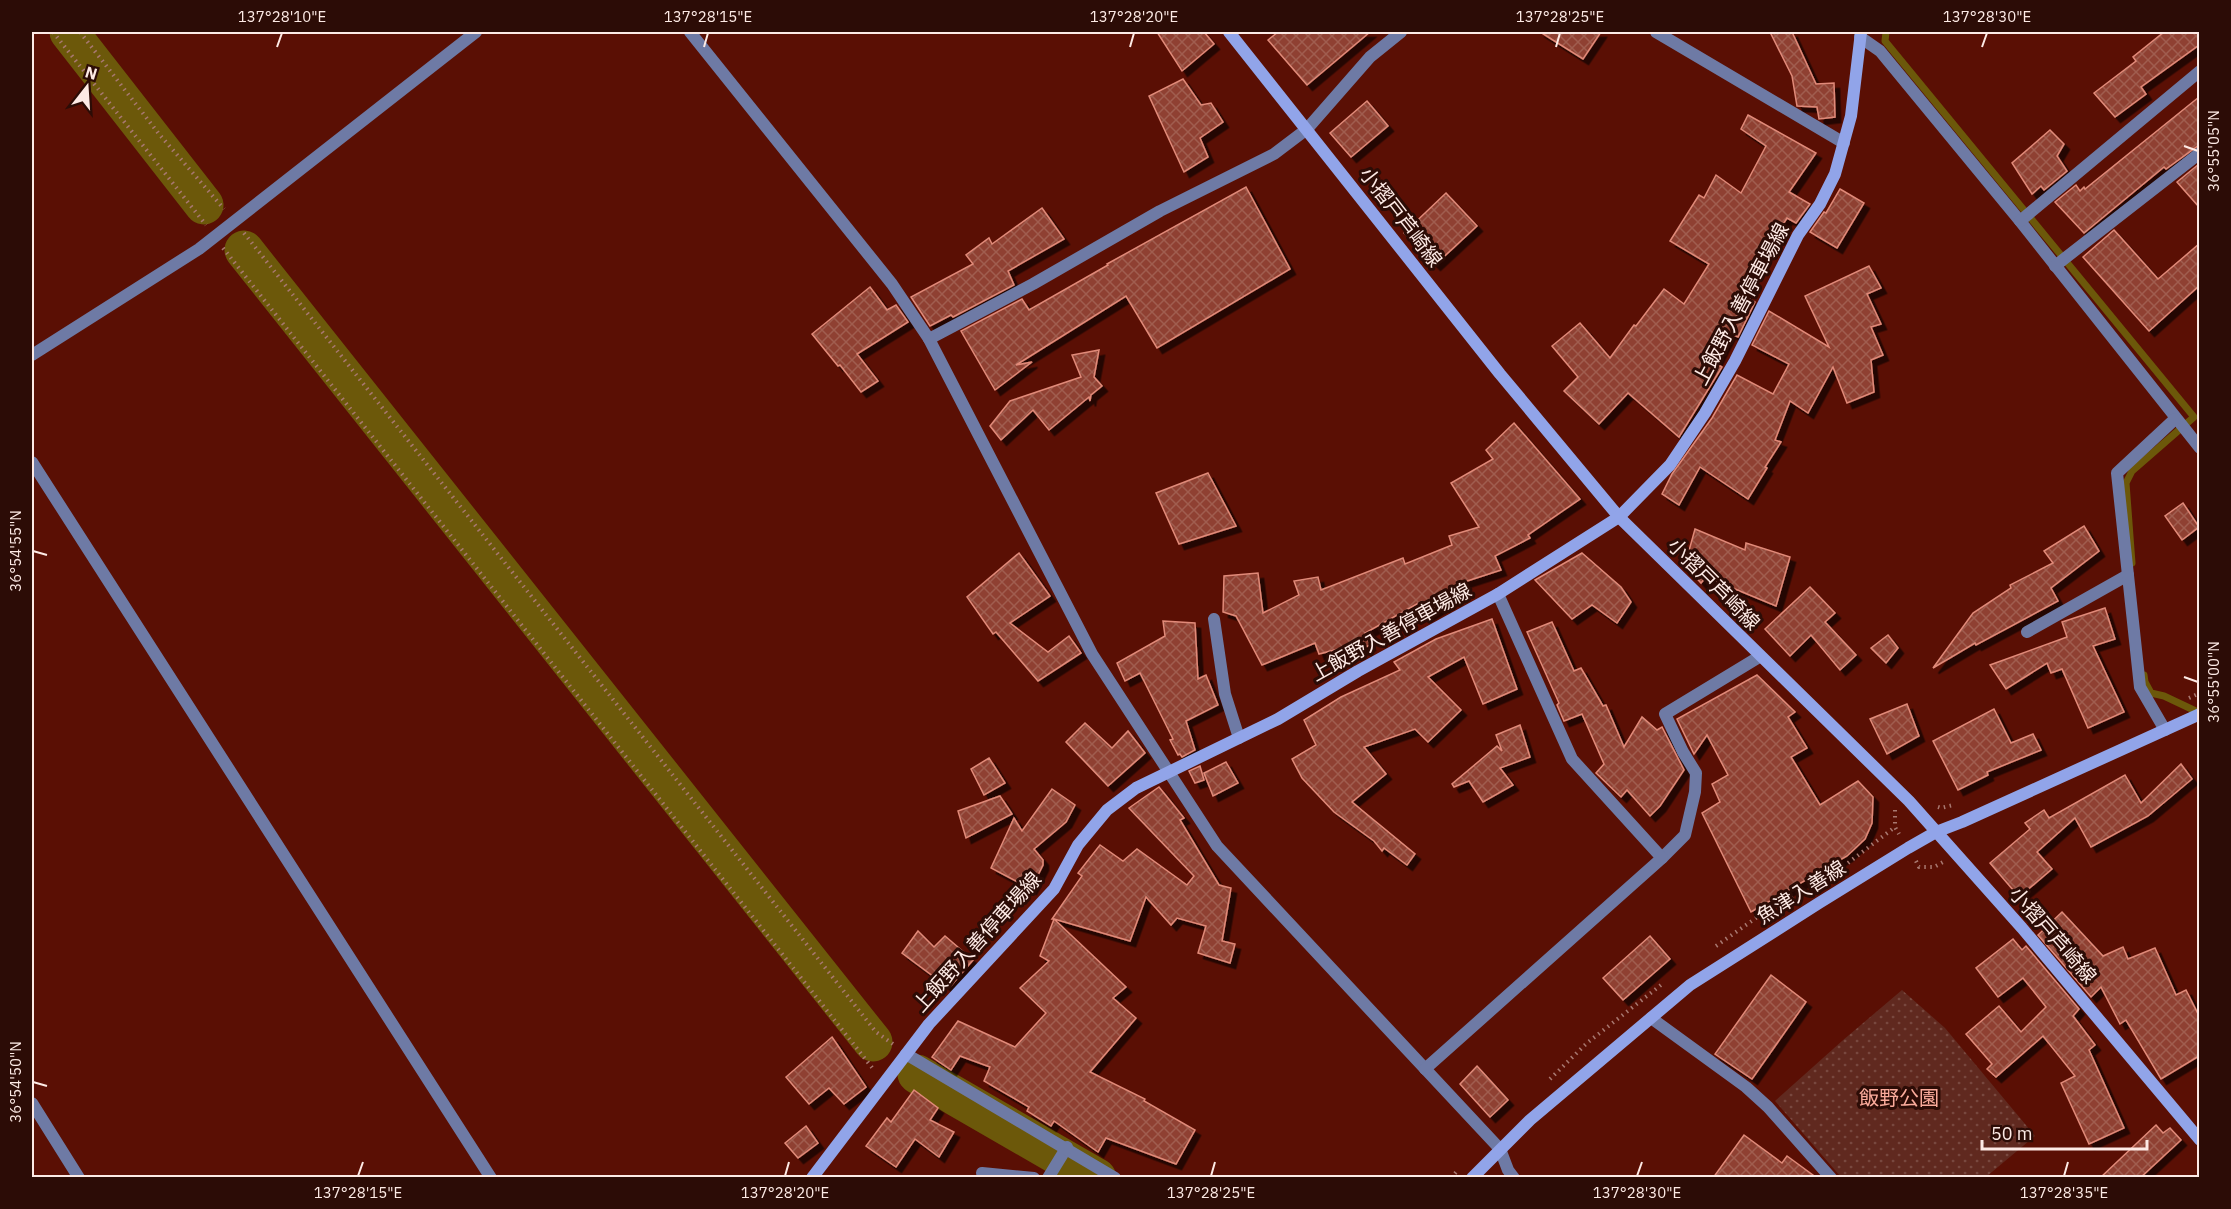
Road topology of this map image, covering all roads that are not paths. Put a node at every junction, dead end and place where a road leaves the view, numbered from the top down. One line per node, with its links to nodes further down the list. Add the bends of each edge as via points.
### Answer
1 (476, 32): 14 (street, via 199,249)
2 (690, 32): 13 (street, via 892,284)
3 (1229, 32): 8 (main road, 小摺戸芦崎線)
4 (1401, 32): 8 (street, via 1370,57)
5 (1656, 32): 9 (street)
6 (1861, 34): 9 (main road, 上飯野入善停車場線); 11 (street, via 1880,51)
7 (2199, 71): 11 (street)
8 (1306, 129): 13 (street, via 1274,154 1160,211); 18 (main road, 小摺戸芦崎線)
9 (1844, 143): 18 (main road, 上飯野入善停車場線, via 1820,204 1798,235 1705,413 1670,465)
10 (2199, 153): 12 (street)
11 (2020, 221): 12 (street)
12 (2055, 266): 15 (street)
13 (929, 339): 27 (street, via 1092,654)
14 (32, 355)
15 (2175, 419): 16 (street); 19 (street, via 2117,473)
16 (2199, 448)
17 (32, 462): 39 (street)
18 (1618, 517): 20 (main road, 上飯野入善停車場線); 23 (main road, 小摺戸芦崎線)
19 (2128, 575): 22 (street); 25 (street, via 2140,687)
20 (1498, 594): 26 (main road, 上飯野入善停車場線); 29 (street, via 1572,759)
21 (1214, 619): 26 (street, via 1226,694)
22 (2028, 632)
23 (1759, 657): 28 (main road, 小摺戸芦崎線, via 1845,737); 29 (street, via 1665,714 1696,773 1685,835)
24 (2199, 714): 25 (main road, 魚津入善線)
25 (2165, 730): 28 (main road, 魚津入善線)
26 (1239, 738): 27 (main road, 上飯野入善停車場線)
27 (1168, 773): 31 (main road, 上飯野入善停車場線, via 1136,788 1107,810 1078,844 1054,889); 32 (street, via 1217,846)
28 (1936, 832): 30 (main road, 魚津入善線, via 1690,985); 34 (main road, 小摺戸芦崎線, via 2022,928)
29 (1662, 858): 32 (street)
30 (1651, 1018): 36 (main road, 魚津入善線); 46 (street, via 1746,1087)
31 (906, 1054): 35 (street); 40 (main road, 上飯野入善停車場線)
32 (1425, 1069): 36 (street)
33 (32, 1103): 38 (street)
34 (2199, 1140)
35 (1067, 1147): 42 (street); 43 (street)
36 (1500, 1149): 44 (main road, 魚津入善線); 45 (street)
37 (982, 1173): 41 (street)
38 (79, 1178)
39 (491, 1178)
40 (812, 1178)
41 (1034, 1178)
42 (1048, 1178)
43 (1115, 1178)
44 (1472, 1178)
45 (1514, 1178)
46 (1831, 1178)

